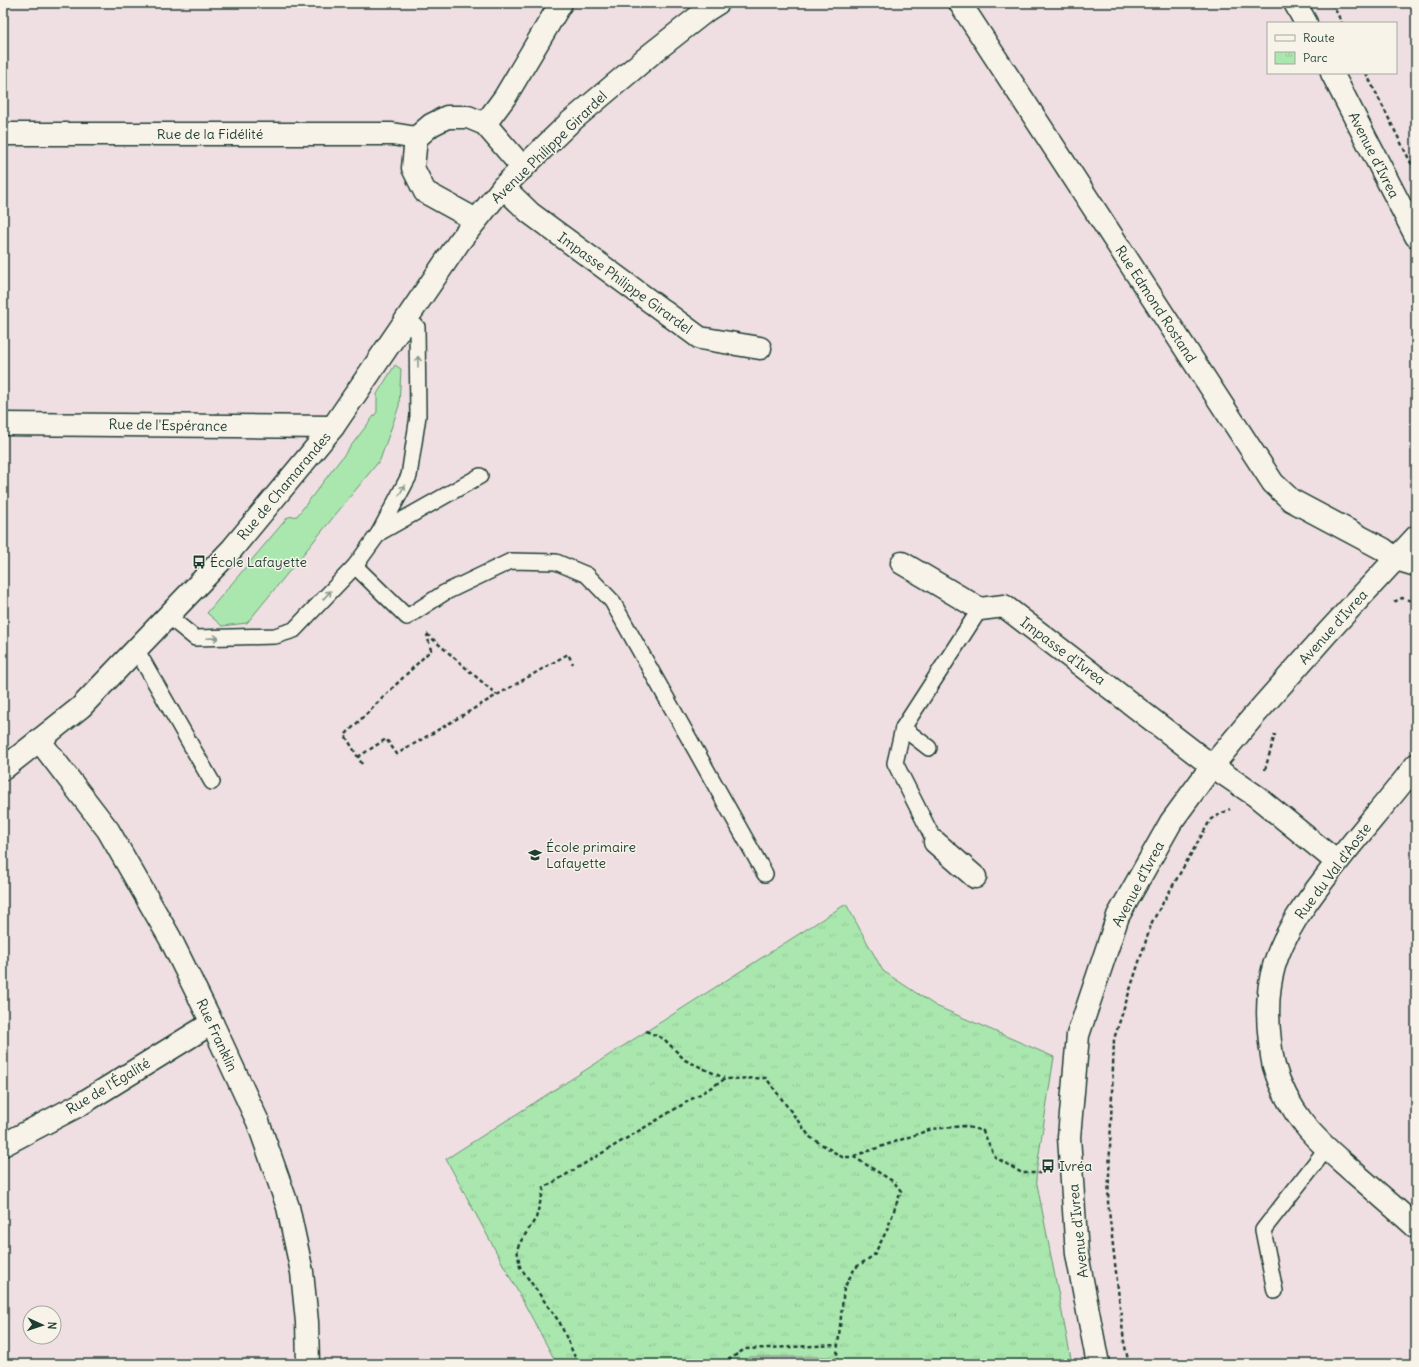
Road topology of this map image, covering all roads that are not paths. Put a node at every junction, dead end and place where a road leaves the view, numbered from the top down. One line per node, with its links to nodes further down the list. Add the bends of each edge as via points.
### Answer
1 (561, 3): 7 (street, via 505,97)
2 (718, 3): 10 (street, Avenue Philippe Girardel, via 650,54 569,124)
3 (960, 3): 21 (street, Rue Edmond Rostand, via 1273,484 1291,500)
4 (1295, 3): 5 (street)
5 (1305, 22)
6 (1333, 74): 13 (street, Avenue d'Ivrea)
7 (485, 124): 9 (street, via 468,117 447,117 431,125); 10 (street)
8 (3, 134): 9 (street, Rue de la Fidélité, via 392,134)
9 (416, 138): 12 (street, via 413,168 425,192)
10 (523, 168): 11 (street, Avenue Philippe Girardel)
11 (504, 187): 12 (street, Avenue Philippe Girardel); 15 (street, Impasse Philippe Girardel, via 530,213 700,338)
12 (476, 220): 14 (street, Avenue Philippe Girardel)
13 (1416, 236)
14 (407, 318): 17 (street, Rue de Chamarandes); 19 (lane, one-way to 14, via 409,476 418,416 417,327)
15 (760, 348)
16 (3, 424): 17 (street, Rue de l'Espérance)
17 (333, 427): 25 (street, Rue de Chamarandes, via 232,548)
18 (480, 476): 19 (lane)
19 (379, 533): 23 (lane)
20 (1416, 537): 21 (street, Avenue d'Ivrea)
21 (1406, 562): 30 (street, Avenue d'Ivrea, via 1328,632)
22 (902, 563): 24 (street)
23 (355, 566): 25 (lane, one-way to 23, via 195,638 275,636 294,630); 36 (lane, via 408,616 444,593 510,561 556,562 587,575 612,601)
24 (980, 609): 27 (lane); 30 (street, Impasse d'Ivrea, via 1004,606)
25 (168, 616): 26 (street, Rue de Chamarandes)
26 (136, 649): 28 (street, Rue de Chamarandes, via 81,707); 33 (lane)
27 (903, 728): 29 (lane); 34 (lane, via 895,763)
28 (40, 740): 31 (street, Rue de Chamarandes); 38 (street, Rue Franklin, via 108,830 170,938)
29 (929, 748)
30 (1212, 766): 35 (street, Impasse d'Ivrea, via 1256,796); 44 (street, Avenue d'Ivrea, via 1171,822 1118,916 1078,1035 1069,1137 1077,1254)
31 (3, 769)
32 (1411, 771): 35 (street, Rue du Val d'Aoste)
33 (212, 782)
34 (935, 842): 37 (street)
35 (1337, 862): 40 (street, Rue du Val d'Aoste, via 1305,904 1282,945 1273,967 1268,1014 1274,1065 1284,1090 1293,1109)
36 (765, 874)
37 (975, 877)
38 (212, 1023): 39 (street, Rue de l'Égalité, via 81,1104); 43 (street, Rue Franklin, via 258,1122 288,1207 302,1272)
39 (3, 1145)
40 (1327, 1148): 41 (street, Rue du Val d'Aoste); 42 (lane, via 1263,1230)
41 (1416, 1227)
42 (1275, 1291)
43 (308, 1364)
44 (1098, 1364)

